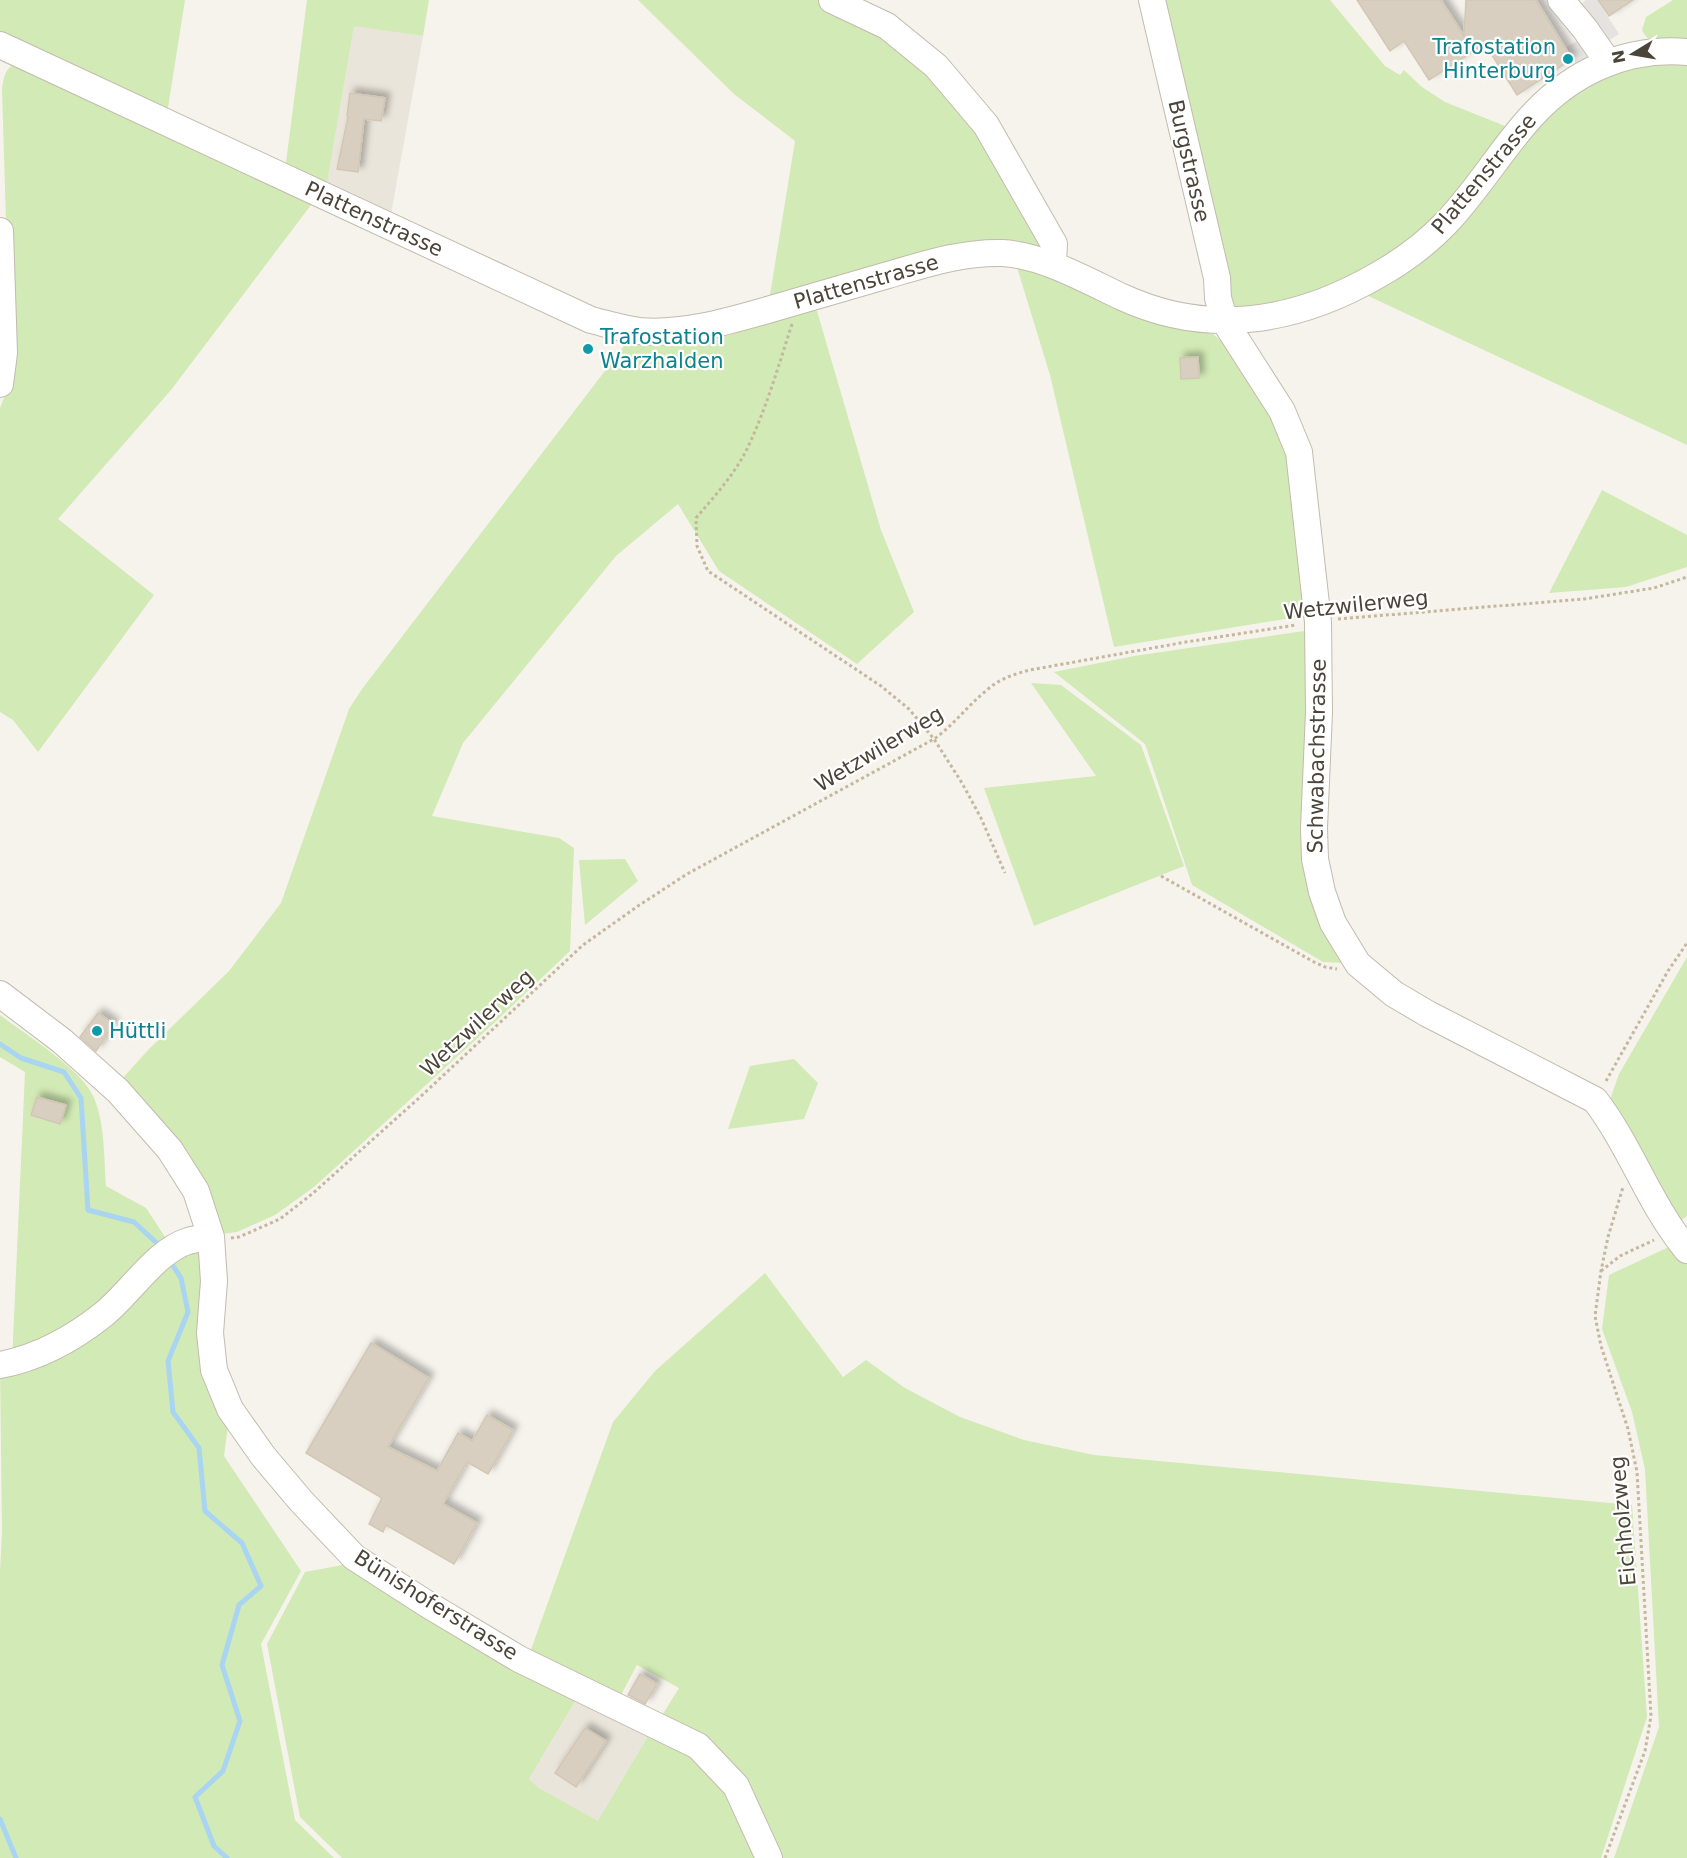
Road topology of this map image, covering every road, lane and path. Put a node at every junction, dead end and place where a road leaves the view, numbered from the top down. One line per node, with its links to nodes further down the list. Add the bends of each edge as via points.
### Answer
1 (832, 0): 8 (street, via 887,26 936,66 986,125 1054,244)
2 (1152, 0): 10 (street, Burgstrasse)
3 (1561, 0): 6 (street)
4 (1, 48): 9 (street, Plattenstrasse, via 591,320 639,331 686,330)
5 (1687, 52): 6 (street, Plattenstrasse, via 1641,53)
6 (1608, 62): 10 (street, Plattenstrasse, via 1565,87 1532,115 1447,223 1415,252 1354,288 1313,304 1272,316)
7 (0, 231): 11 (street, via 4,353)
8 (1053, 264): 9 (street, Plattenstrasse, via 1005,253 967,254); 10 (street, Plattenstrasse, via 1131,301 1200,320)
9 (800, 301): 14 (path, via 745,452 721,490 696,518 697,546 708,571 881,686 909,709)
10 (1225, 322): 13 (street, Schwabachstrasse, via 1282,411 1299,452)
11 (0, 384)
12 (1687, 577): 13 (path, Wetzwilerweg, via 1612,596)
13 (1318, 622): 14 (path, Wetzwilerweg, via 1009,676 987,689); 18 (street, Schwabachstrasse, via 1315,860 1333,923)
14 (934, 739): 15 (path, via 963,783); 22 (path, Wetzwilerweg, via 687,874 638,906 583,945 418,1099 280,1219 239,1237)
15 (1005, 873)
16 (1161, 876): 18 (path, via 1326,967 1347,969)
17 (1687, 944): 20 (path)
18 (1358, 964): 20 (street, Schwabachstrasse, via 1394,994 1428,1014)
19 (0, 994): 22 (street, Bünishoferstrasse, via 62,1041 118,1091 170,1150 196,1191)
20 (1595, 1100): 21 (street, Schwabachstrasse)
21 (1625, 1146): 23 (street, Schwabachstrasse, via 1654,1203); 24 (path, Eichholzweg, via 1623,1188)
22 (211, 1237): 25 (street, via 187,1241 166,1254 104,1314 59,1345); 26 (street, Bünishoferstrasse, via 214,1281 210,1333 214,1371 230,1410 301,1501 354,1557 427,1604 519,1659 698,1746 736,1786)
23 (1681, 1242): 24 (path, via 1642,1244)
24 (1600, 1271): 27 (path, Eichholzweg, via 1595,1316 1637,1472 1651,1716 1645,1751)
25 (0, 1365)
26 (769, 1858)
27 (1605, 1858)

